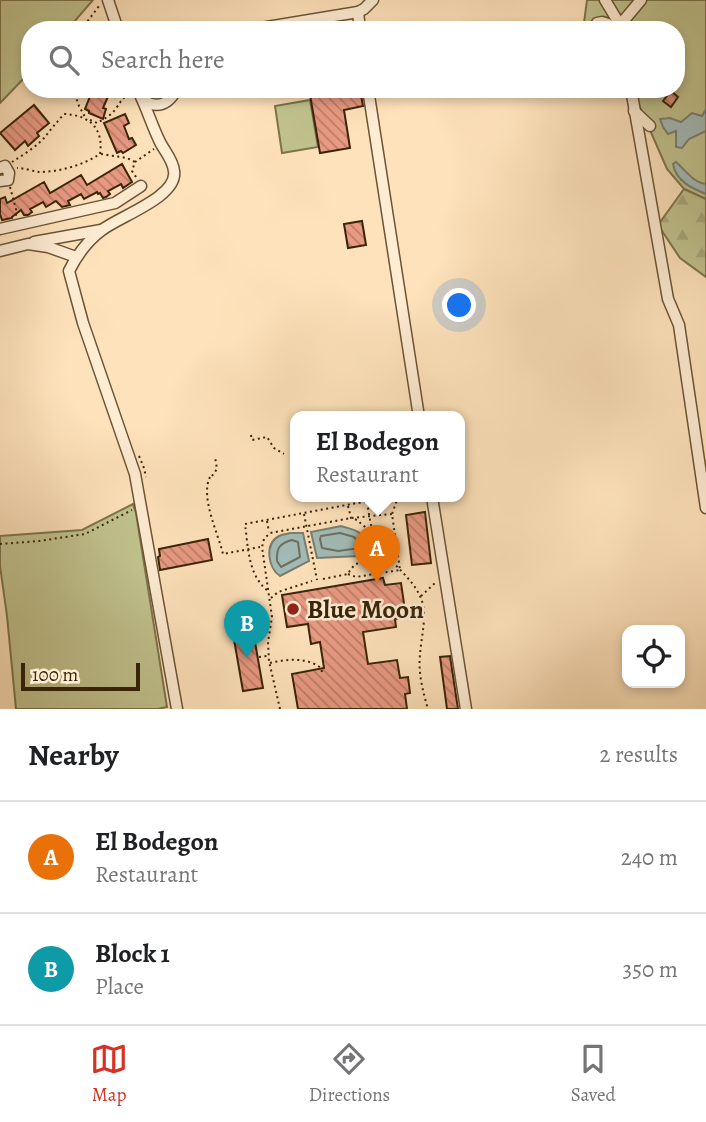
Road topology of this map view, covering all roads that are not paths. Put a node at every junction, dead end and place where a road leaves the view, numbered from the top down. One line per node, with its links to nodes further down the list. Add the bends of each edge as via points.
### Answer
1 (373, 0): 5 (street)
2 (605, 0): 9 (street)
3 (642, 0): 10 (street)
4 (105, 2): 6 (street)
5 (358, 12): 7 (street); 8 (street)
6 (114, 21)
7 (304, 21)
8 (359, 21)
9 (612, 21)
10 (622, 21)
11 (142, 98): 18 (street)
12 (145, 98): 16 (street)
13 (172, 98): 16 (street)
14 (369, 98): 26 (street)
15 (633, 98): 17 (street)
16 (157, 105): 18 (street)
17 (635, 111): 19 (street); 28 (street, via 668,299 679,325)
18 (152, 122): 22 (street, via 172,162 172,184 162,195)
19 (650, 126)
20 (141, 186): 21 (street, via 115,203)
21 (0, 229)
22 (103, 229): 23 (street); 25 (street)
23 (28, 244): 24 (street); 25 (street)
24 (0, 251)
25 (76, 257): 29 (street, via 69,271 83,323 135,474)
26 (418, 411)
27 (433, 502): 30 (street)
28 (706, 508)
29 (177, 709)
30 (466, 709)

